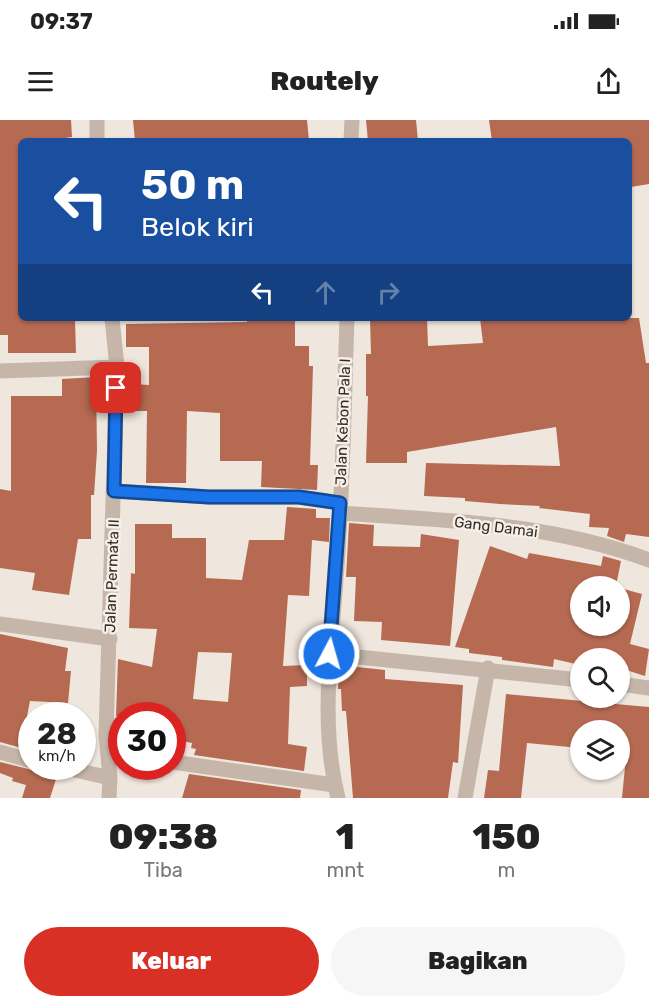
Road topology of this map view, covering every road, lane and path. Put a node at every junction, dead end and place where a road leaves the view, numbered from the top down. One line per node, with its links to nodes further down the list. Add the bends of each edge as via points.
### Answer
1 (97, 120): 3 (street)
2 (352, 120): 4 (street)
3 (97, 138)
4 (351, 138)
5 (112, 321): 7 (street, Jalan Permata II)
6 (346, 321): 10 (street, Jalan Kebon Pala I)
7 (117, 367): 8 (street); 9 (street, Jalan Permata II)
8 (0, 371)
9 (114, 491): 10 (street, Gang Damai, via 299,497); 13 (street, Jalan Permata II)
10 (340, 508): 11 (street, Gang Damai, via 475,522 610,545); 14 (street, Jalan Kebon Pala I)
11 (649, 560)
12 (0, 624): 13 (street)
13 (110, 639): 19 (street, Jalan Permata II)
14 (329, 654): 15 (street); 24 (street, Jalan Kebon Pala I, via 329,750)
15 (488, 668): 16 (street); 26 (street)
16 (570, 679)
17 (630, 685): 18 (street)
18 (649, 688)
19 (108, 740)
20 (0, 752): 21 (street)
21 (18, 756)
22 (186, 764): 24 (street)
23 (110, 780): 25 (street, Jalan Permata II)
24 (336, 791)
25 (110, 798)
26 (465, 798)

